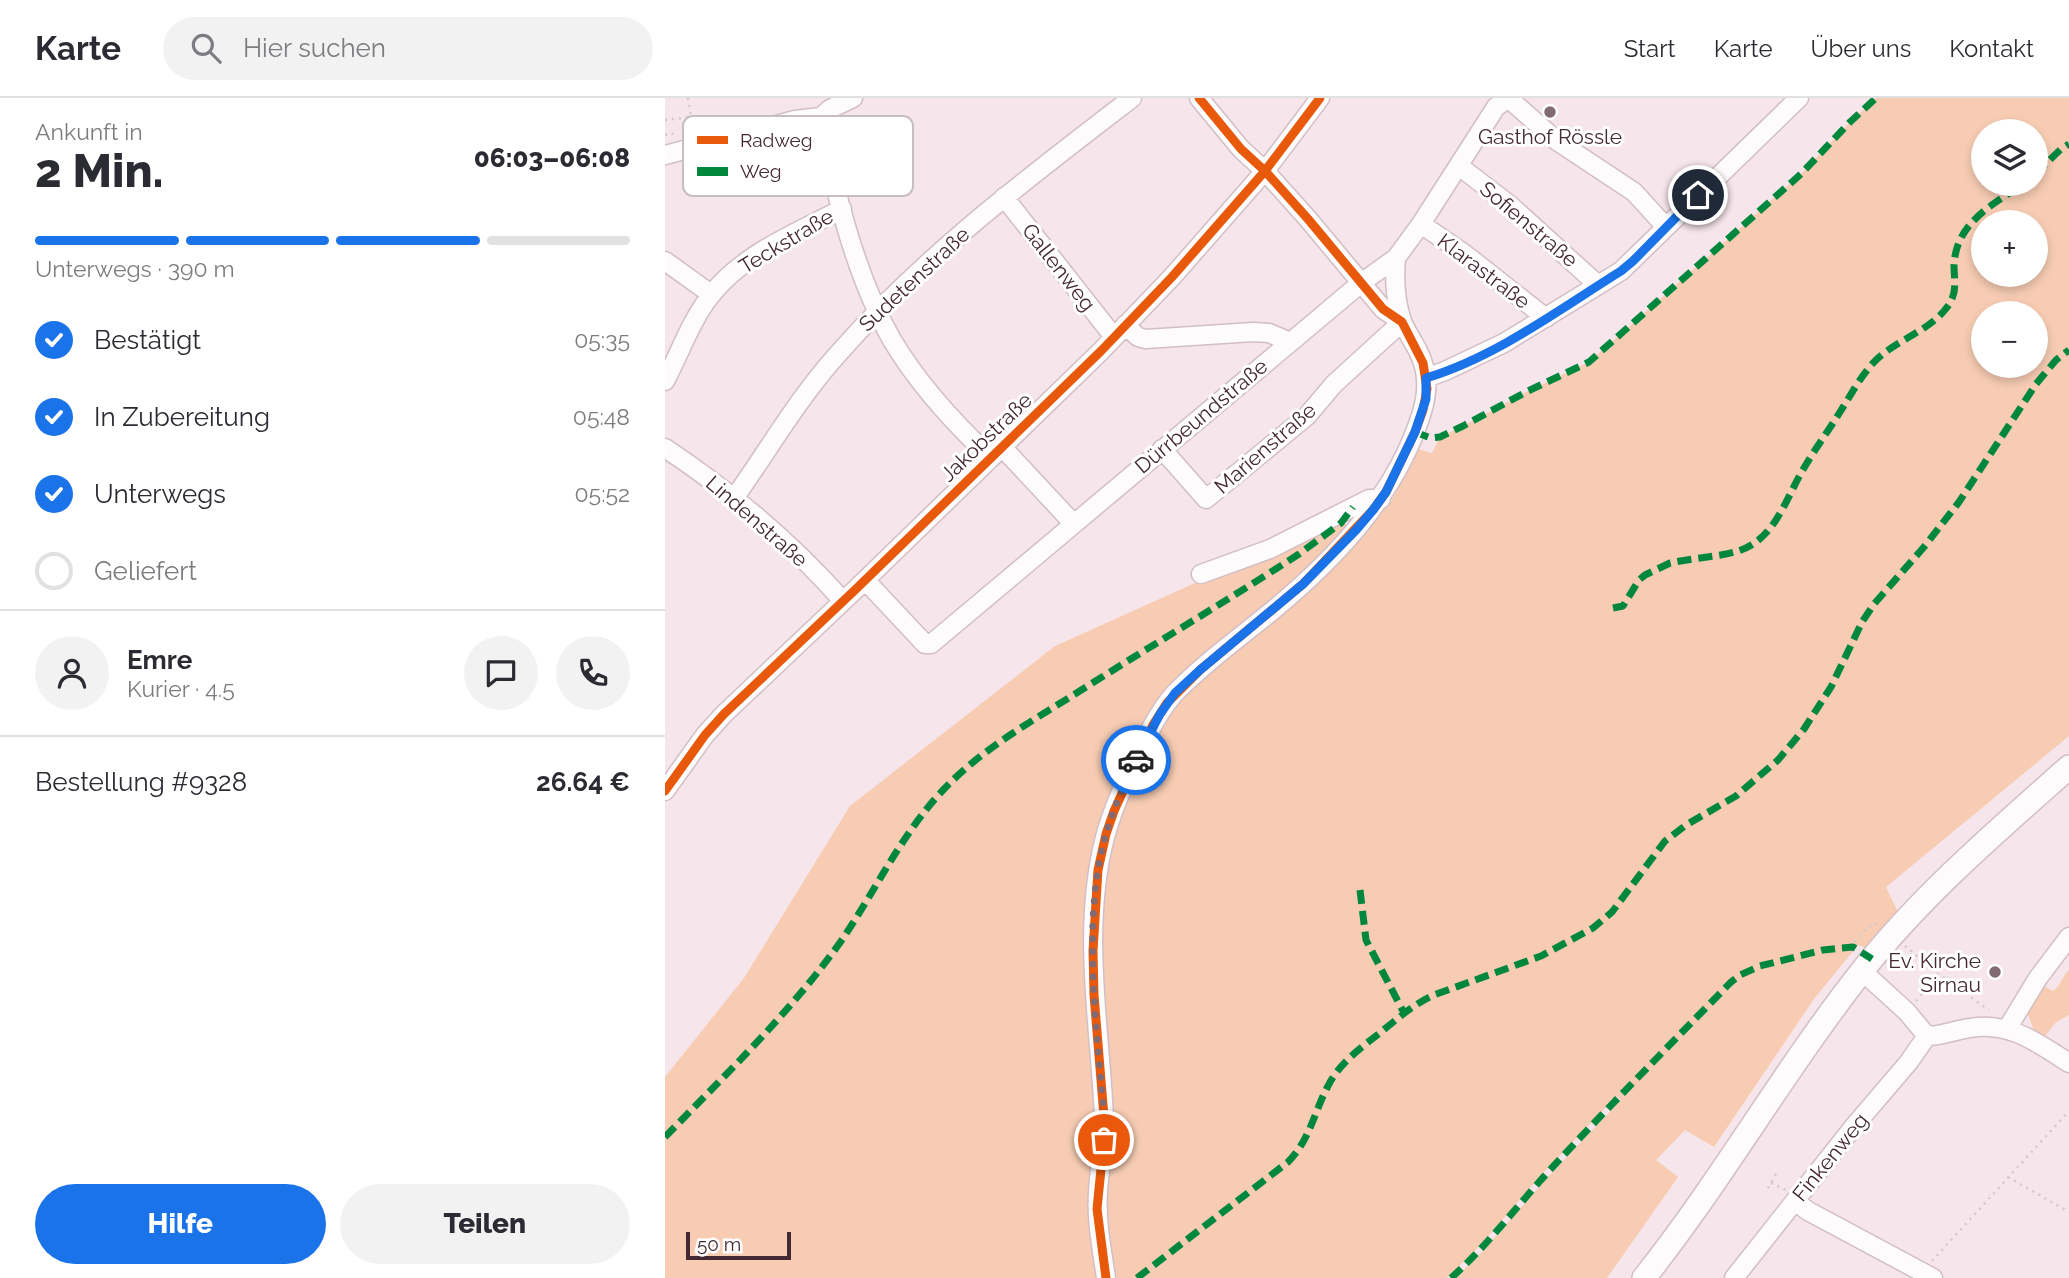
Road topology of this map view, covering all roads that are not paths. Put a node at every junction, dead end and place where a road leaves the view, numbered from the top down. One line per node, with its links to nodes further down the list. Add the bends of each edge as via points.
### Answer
1 (853, 98): 7 (street)
2 (1132, 98): 14 (street, Sudetenstraße)
3 (1199, 98): 12 (street)
4 (1320, 98): 12 (street, Jakobstraße)
5 (1799, 98): 17 (street)
6 (1497, 101): 11 (street, Dürrbeundstraße); 17 (street, via 1634,192)
7 (826, 108): 8 (street)
8 (805, 116)
9 (683, 150): 10 (street)
10 (665, 155)
11 (1459, 166): 16 (street, Dürrbeundstraße); 21 (street, Sofienstraße)
12 (1265, 171): 20 (street); 26 (street, Jakobstraße)
13 (839, 196): 15 (street)
14 (1004, 197): 23 (street, Sudetenstraße); 26 (street, Gallenweg)
15 (842, 209): 22 (street, Teckstraße, via 753,256); 23 (street)
16 (1421, 224): 18 (street, Dürrbeundstraße); 24 (street, Klarastraße)
17 (1666, 227): 21 (street, via 1627,266)
18 (1396, 258): 20 (street, Dürrbeundstraße); 25 (street, via 1394,289)
19 (665, 261): 22 (street)
20 (1361, 283): 25 (street, via 1383,309); 27 (street, Dürrbeundstraße)
21 (1598, 285): 24 (street)
22 (711, 295): 29 (street, Teckstraße)
23 (878, 309): 32 (street, via 923,384 952,419); 33 (street, Sudetenstraße, via 819,376)
24 (1546, 318): 28 (street, via 1504,343)
25 (1402, 322): 28 (street, via 1420,355); 31 (street, Marienstraße, via 1334,384 1307,416 1206,499)
26 (1119, 331): 27 (street, Gallenweg, via 1146,339 1253,331); 32 (street, Jakobstraße)
27 (1290, 342): 31 (street, Dürrbeundstraße)
28 (1426, 378): 34 (street, via 1420,419)
29 (665, 381)
30 (665, 448): 33 (street, Lindenstraße)
31 (1162, 449): 35 (street, Dürrbeundstraße)
32 (997, 453): 35 (street); 37 (street, Jakobstraße)
33 (735, 497): 38 (street, Lindenstraße)
34 (1381, 499): 36 (street, via 1371,498 1270,549); 48 (street, via 1303,584 1167,703 1114,811 1098,870 1093,951 1105,1129 1097,1209)
35 (1073, 523): 37 (street, Dürrbeundstraße, via 931,644 925,644 911,621)
36 (1201, 574)
37 (865, 580): 38 (street, Jakobstraße)
38 (843, 601): 40 (street, Jakobstraße, via 724,714)
39 (2069, 766): 42 (main road, via 1955,870)
40 (665, 791)
41 (2069, 937): 43 (street)
42 (1863, 971): 44 (street); 49 (main road)
43 (2000, 1028): 44 (street); 45 (street, via 2029,1037)
44 (1927, 1036): 46 (street, Finkenweg)
45 (2069, 1063)
46 (1795, 1201): 47 (street); 50 (street, Finkenweg)
47 (1927, 1275)
48 (1106, 1278)
49 (1644, 1278)
50 (1734, 1278)

